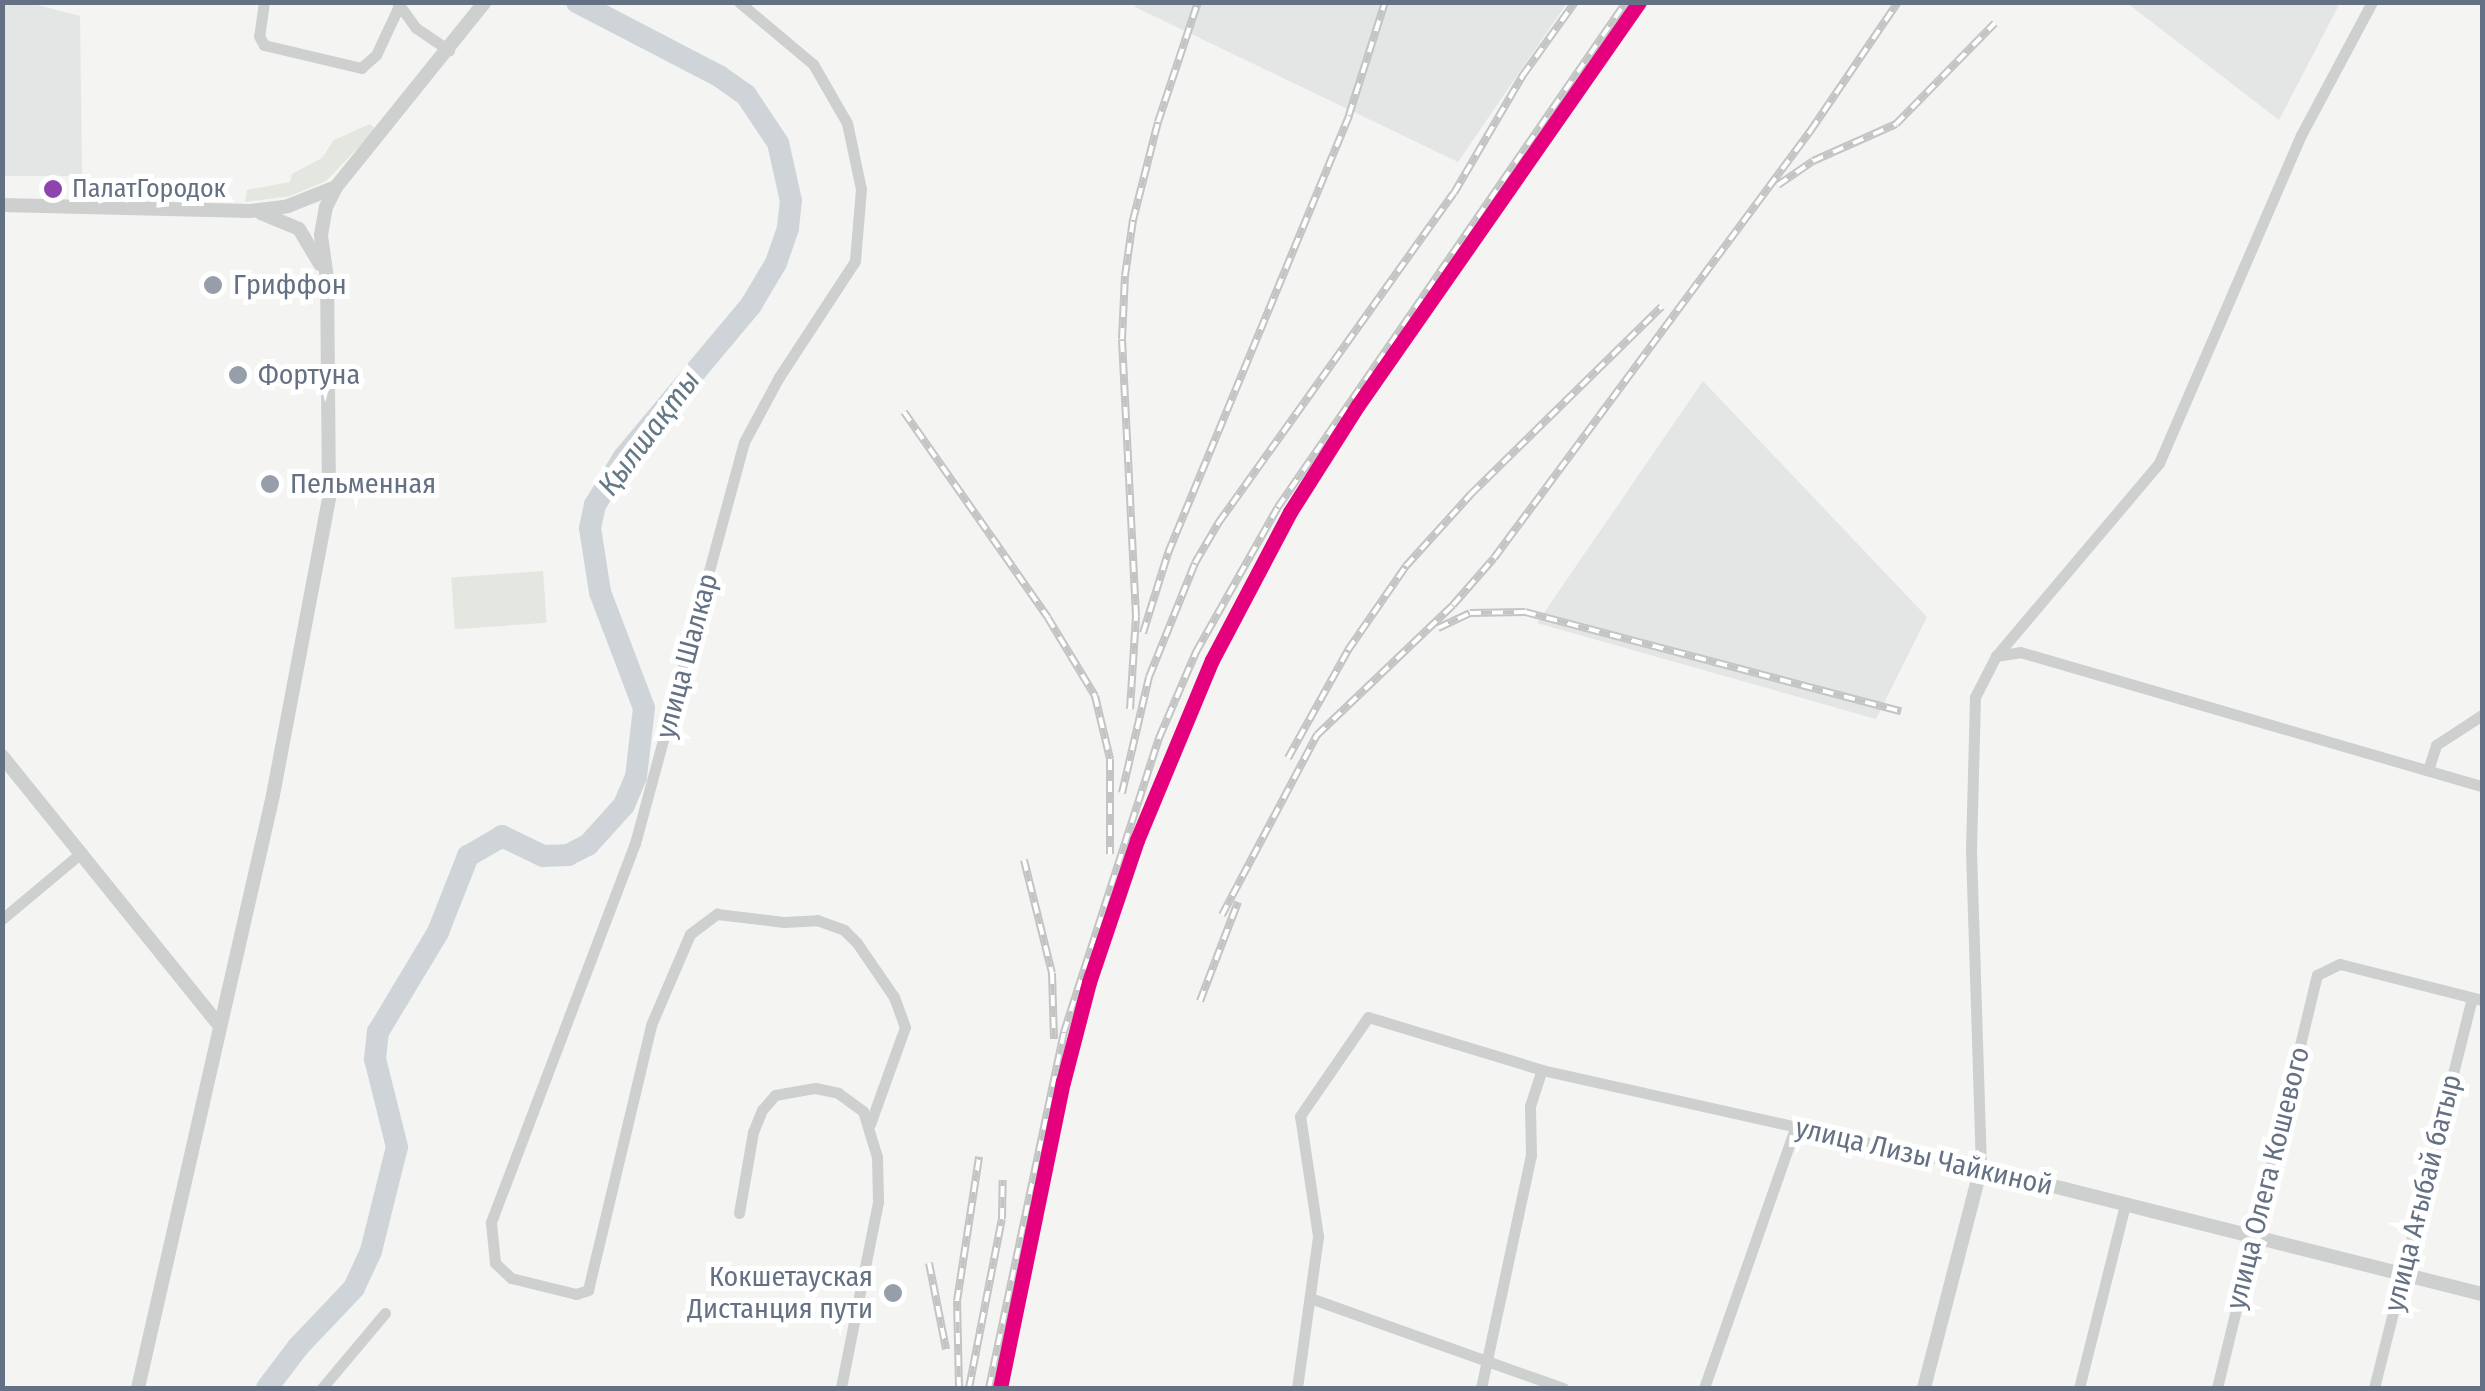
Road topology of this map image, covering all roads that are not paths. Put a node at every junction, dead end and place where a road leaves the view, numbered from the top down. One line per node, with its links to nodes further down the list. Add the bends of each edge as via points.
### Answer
1 (264, 2): 4 (street, via 264,44 361,68 376,55)
2 (738, 2): 21 (street, улица Шалкар, via 792,42 832,92 861,189 855,261 744,442 635,842 491,1223 491,1250 502,1272 584,1294 652,1026 690,934 708,917 817,920 857,943 900,1008 905,1027)
3 (2372, 2): 11 (street, via 2300,136 2159,463)
4 (397, 5): 6 (street)
5 (483, 5): 6 (street)
6 (449, 50): 7 (street)
7 (336, 187): 9 (street, via 288,206); 10 (street, via 323,218)
8 (2, 205): 9 (street)
9 (250, 211): 10 (street, via 299,229)
10 (327, 279): 19 (street, via 329,498 297,680)
11 (1996, 656): 14 (street, via 2020,652); 23 (street, via 1974,697 1971,850)
12 (2482, 715): 14 (street, via 2436,745)
13 (2, 756): 16 (street)
14 (2428, 770): 15 (street)
15 (2482, 786)
16 (82, 852): 17 (street); 19 (street)
17 (2, 919)
18 (2477, 999): 26 (street, улица Олега Кошевого, via 2340,964 2323,969); 27 (street, улица Ағыбай батыр)
19 (220, 1026): 32 (street)
20 (1542, 1070): 22 (street, улица Лизы Чайкиной); 29 (street, улица Лизы Чайкиной, via 1368,1017 1300,1116 1318,1236); 31 (street, via 1530,1106 1531,1155)
21 (870, 1124): 25 (street, via 856,1103 838,1093 794,1088 776,1094 753,1132); 34 (street, via 879,1177 876,1222)
22 (1795, 1128): 23 (street, улица Лизы Чайкиной); 38 (street)
23 (1981, 1168): 24 (street, улица Лизы Чайкиной); 39 (street)
24 (2125, 1204): 26 (street, улица Лизы Чайкиной); 40 (street)
25 (740, 1213)
26 (2254, 1237): 27 (street, улица Лизы Чайкиной); 41 (street, улица Олега Кошевого)
27 (2402, 1274): 28 (street, улица Лизы Чайкиной); 42 (street, улица Ағыбай батыр)
28 (2482, 1294)
29 (1310, 1298): 31 (street); 35 (street)
30 (384, 1313): 33 (street)
31 (1488, 1358): 36 (street); 37 (street)
32 (138, 1388)
33 (322, 1388)
34 (841, 1388)
35 (1297, 1388)
36 (1481, 1388)
37 (1563, 1388)
38 (1704, 1388)
39 (1924, 1388)
40 (2078, 1388)
41 (2217, 1388)
42 (2374, 1388)

